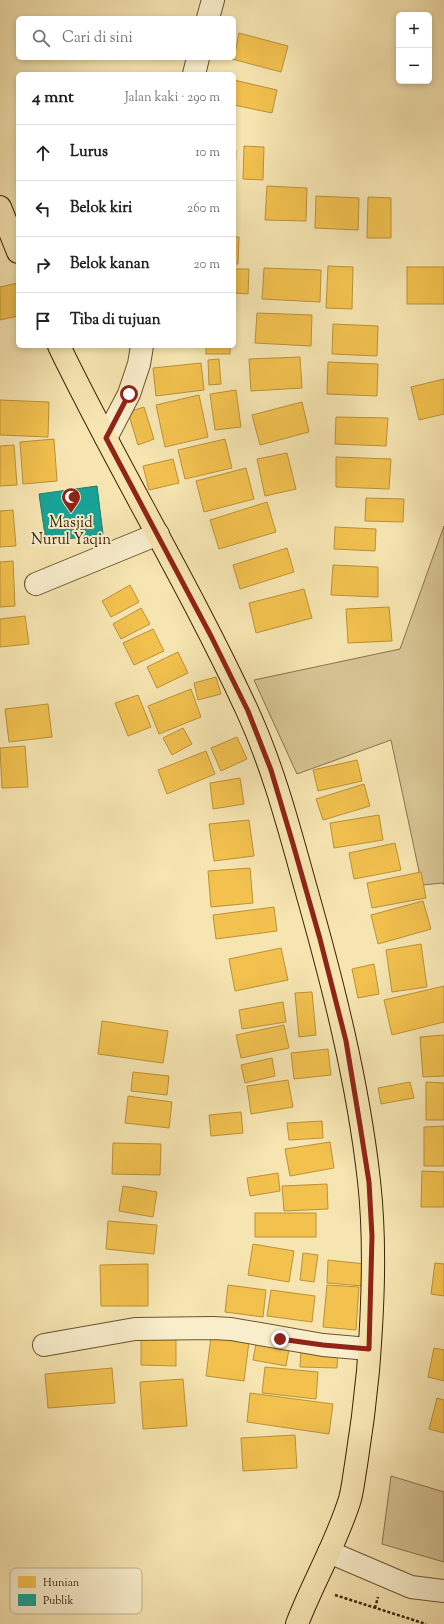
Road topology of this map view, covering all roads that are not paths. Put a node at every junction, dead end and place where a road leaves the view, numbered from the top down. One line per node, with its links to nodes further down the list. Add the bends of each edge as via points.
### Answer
1 (213, 0): 2 (street)
2 (209, 16)
3 (198, 60): 4 (street)
4 (194, 72)
5 (0, 207): 6 (main road)
6 (16, 247)
7 (60, 348): 9 (main road)
8 (142, 348): 9 (street, via 129,394)
9 (106, 438): 10 (main road)
10 (158, 534): 11 (street); 13 (main road, via 248,711 271,770 320,939 346,1041 369,1182 372,1236)
11 (36, 584)
12 (44, 1345): 13 (street, via 135,1329 213,1328 323,1345)
13 (369, 1349): 14 (main road, via 362,1430 350,1496)
14 (329, 1552): 15 (street, via 411,1587); 16 (main road)
15 (444, 1591)
16 (297, 1624)

